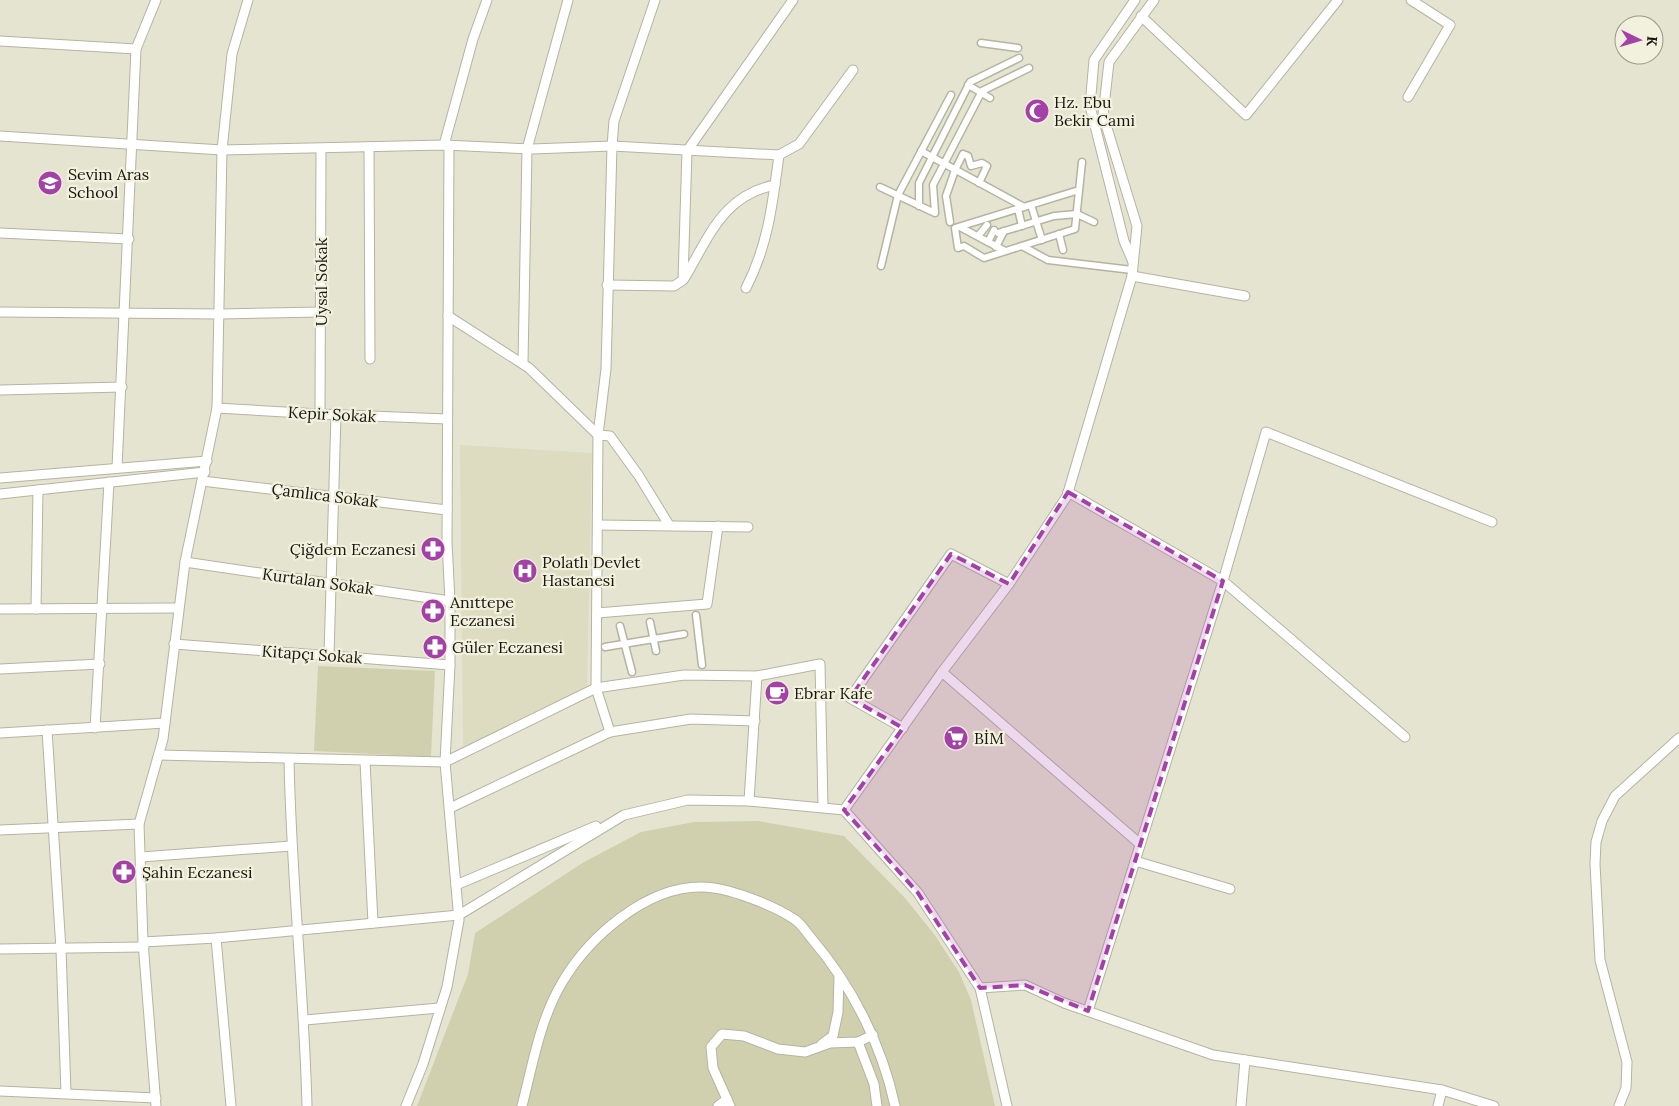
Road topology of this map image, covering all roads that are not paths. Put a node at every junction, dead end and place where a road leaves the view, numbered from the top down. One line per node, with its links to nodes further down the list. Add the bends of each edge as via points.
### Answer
1 (156, 0): 15 (street)
2 (248, 0): 31 (street, via 232,54)
3 (487, 0): 25 (street)
4 (568, 0): 29 (street)
5 (655, 0): 27 (street, via 614,121)
6 (793, 0): 32 (street)
7 (1135, 0): 68 (street, via 1094,60 1090,106)
8 (1154, 0): 11 (street)
9 (1338, 0): 11 (street, via 1246,115)
10 (1411, 0): 22 (street, via 1450,25)
11 (1141, 16): 68 (street, via 1110,62 1103,115 1137,226)
12 (0, 42): 15 (street)
13 (981, 43): 14 (street)
14 (1018, 48)
15 (136, 49): 26 (street)
16 (1019, 58): 19 (street, via 970,82)
17 (1029, 68): 20 (street)
18 (852, 70): 34 (street, via 799,144)
19 (968, 86): 20 (street); 35 (street)
20 (981, 93): 23 (street); 37 (street)
21 (951, 95): 33 (street)
22 (1408, 97)
23 (990, 98)
24 (0, 136): 26 (street)
25 (447, 145): 28 (street); 29 (street); 77 (street)
26 (133, 146): 31 (street); 60 (street)
27 (612, 146): 29 (street); 32 (street); 70 (street)
28 (370, 147): 30 (street); 78 (street)
29 (527, 148): 79 (street)
30 (321, 149): 31 (street); 74 (street, Uysal Sokak)
31 (222, 150): 76 (street)
32 (687, 150): 34 (street); 69 (street)
33 (921, 152): 35 (street); 45 (street)
34 (779, 155): 42 (street)
35 (932, 157): 37 (street); 47 (street, via 918,183)
36 (1082, 162): 44 (street)
37 (944, 164): 39 (street); 47 (street, via 933,185 935,213)
38 (971, 166): 39 (street, via 968,156 963,154); 40 (street); 41 (street, via 982,163 987,166)
39 (955, 170): 40 (street); 51 (street, via 946,196)
40 (966, 176): 41 (street)
41 (979, 183): 48 (street)
42 (775, 185): 69 (street, via 747,194 723,212); 71 (street, via 766,240)
43 (880, 187): 45 (street)
44 (1079, 190): 46 (street); 49 (street)
45 (898, 195): 47 (street); 67 (street)
46 (1032, 205): 48 (street); 50 (street)
47 (919, 206)
48 (1021, 208): 54 (street); 55 (street)
49 (1077, 214): 50 (street); 52 (street); 58 (street, via 1075,229)
50 (1036, 221): 54 (street); 61 (street)
51 (950, 222)
52 (1094, 222)
53 (987, 225): 59 (street)
54 (1022, 226): 56 (street)
55 (960, 227): 59 (street); 66 (street, via 955,228 958,248 964,246 984,258)
56 (999, 232): 62 (street); 64 (street)
57 (0, 233): 60 (street)
58 (1059, 234): 61 (street); 65 (street)
59 (978, 236): 62 (street)
60 (129, 239): 75 (street)
61 (1042, 240): 63 (street)
62 (988, 242): 64 (street)
63 (1022, 246): 66 (street); 68 (street, via 1048,260)
64 (996, 247): 66 (street)
65 (1063, 250)
66 (1005, 251)
67 (881, 266)
68 (1132, 269): 72 (street); 94 (street)
69 (683, 280): 70 (street, via 674,286)
70 (607, 285): 86 (street, via 606,369)
71 (746, 288)
72 (1245, 296)
73 (0, 312): 75 (street)
74 (321, 312): 76 (street); 83 (street, Uysal Sokak)
75 (125, 314): 76 (street); 80 (street)
76 (220, 314): 82 (street)
77 (448, 316): 79 (street); 85 (street)
78 (370, 359)
79 (522, 363): 86 (street)
80 (122, 387): 81 (street); 88 (street)
81 (0, 390)
82 (217, 408): 83 (street, Kepir Sokak); 87 (street)
83 (320, 414): 84 (street, Kepir Sokak)
84 (336, 415): 85 (street, Kepir Sokak); 96 (street)
85 (447, 419): 97 (street)
86 (598, 435): 99 (street); 100 (street, via 610,436 640,476)
87 (207, 461): 88 (street); 89 (street)
88 (117, 468): 90 (street)
89 (205, 472): 91 (street); 92 (street)
90 (0, 478)
91 (202, 481): 96 (street, Çamlıca Sokak); 103 (street)
92 (109, 482): 93 (street); 110 (street)
93 (38, 490): 95 (street); 109 (street)
94 (1068, 492): 104 (street); 106 (street)
95 (0, 494)
96 (334, 497): 97 (street, Çamlıca Sokak); 105 (street)
97 (447, 510): 107 (street)
98 (1492, 522): 104 (street, via 1266,432)
99 (599, 525): 100 (street); 112 (street)
100 (669, 525): 101 (street)
101 (718, 526): 102 (street); 112 (street, via 707,604)
102 (748, 527)
103 (185, 562): 105 (street, Kurtalan Sokak); 108 (street)
104 (1223, 581): 138 (street); 152 (street)
105 (331, 584): 107 (street, Kurtalan Sokak); 122 (street)
106 (1009, 584): 128 (street); 134 (street, via 951,554 850,698)
107 (450, 600): 124 (street)
108 (178, 608): 110 (street); 118 (street)
109 (36, 609): 110 (street); 111 (street)
110 (102, 609): 123 (street)
111 (0, 610)
112 (597, 613): 130 (street)
113 (696, 615): 125 (street)
114 (650, 622): 117 (street)
115 (620, 626): 119 (street)
116 (684, 634): 117 (street)
117 (654, 639): 119 (street); 121 (street)
118 (174, 644): 122 (street, Kitapçı Sokak); 132 (street)
119 (625, 644): 120 (street); 127 (street)
120 (605, 647)
121 (656, 651)
122 (329, 655): 124 (street, Kitapçı Sokak)
123 (100, 664): 126 (street); 133 (street)
124 (450, 665): 143 (street)
125 (702, 665)
126 (0, 668)
127 (632, 672)
128 (942, 672): 134 (street); 152 (street)
129 (757, 676): 130 (street, via 684,675); 131 (street); 145 (street, via 820,664)
130 (596, 688): 136 (street); 143 (street)
131 (755, 721): 136 (street, via 691,719); 144 (street)
132 (165, 723): 133 (street); 140 (street)
133 (96, 728): 135 (street)
134 (902, 728): 147 (street)
135 (47, 730): 137 (street); 150 (street)
136 (610, 732): 146 (street)
137 (0, 733)
138 (1405, 737)
139 (1679, 738): 190 (street, via 1615,796 1596,842 1600,960 1627,1062 1626,1088)
140 (159, 754): 141 (street); 149 (street)
141 (289, 759): 142 (street); 153 (street)
142 (365, 761): 143 (street); 159 (street)
143 (445, 762): 146 (street)
144 (749, 801): 145 (street); 148 (street, via 688,800)
145 (822, 807): 147 (street)
146 (450, 808): 156 (street)
147 (844, 810): 166 (street, via 918,893)
148 (624, 815): 156 (street); 158 (street)
149 (139, 824): 150 (street); 154 (street)
150 (53, 828): 151 (street); 164 (street)
151 (0, 830)
152 (1140, 844): 155 (street)
153 (291, 846): 154 (street); 160 (street)
154 (141, 857): 162 (street)
155 (1135, 861): 157 (street); 168 (street)
156 (456, 885): 158 (street)
157 (1230, 889)
158 (459, 915): 159 (street); 167 (street, via 447,987)
159 (373, 923): 160 (street)
160 (296, 930): 161 (street); 169 (street)
161 (216, 938): 162 (street); 179 (street)
162 (144, 945): 164 (street); 177 (street)
163 (0, 949): 164 (street)
164 (61, 949): 176 (street)
165 (840, 975): 170 (street); 172 (street, via 833,1036); 182 (street, via 795,919 750,897 702,887 671,892 631,909 596,938 563,980 545,1015)
166 (980, 988): 168 (street, via 1026,984); 186 (street)
167 (439, 1008): 169 (street); 181 (street, via 424,1064)
168 (1088, 1011): 173 (street, via 1213,1055)
169 (305, 1020): 180 (street)
170 (873, 1035): 171 (street); 185 (street)
171 (858, 1042): 172 (street); 184 (street, via 874,1084)
172 (818, 1047): 178 (street, via 805,1052 778,1049 744,1036 722,1034 711,1047 713,1068)
173 (1245, 1060): 174 (street); 187 (street)
174 (1442, 1090): 188 (street); 189 (street)
175 (0, 1091): 176 (street)
176 (66, 1093): 177 (street)
177 (156, 1102)
178 (728, 1102): 183 (street)
179 (231, 1106)
180 (307, 1106)
181 (406, 1106)
182 (522, 1106)
183 (718, 1106)
184 (877, 1106)
185 (896, 1106)
186 (1007, 1106)
187 (1242, 1106)
188 (1438, 1106)
189 (1494, 1106)
190 (1619, 1106)

